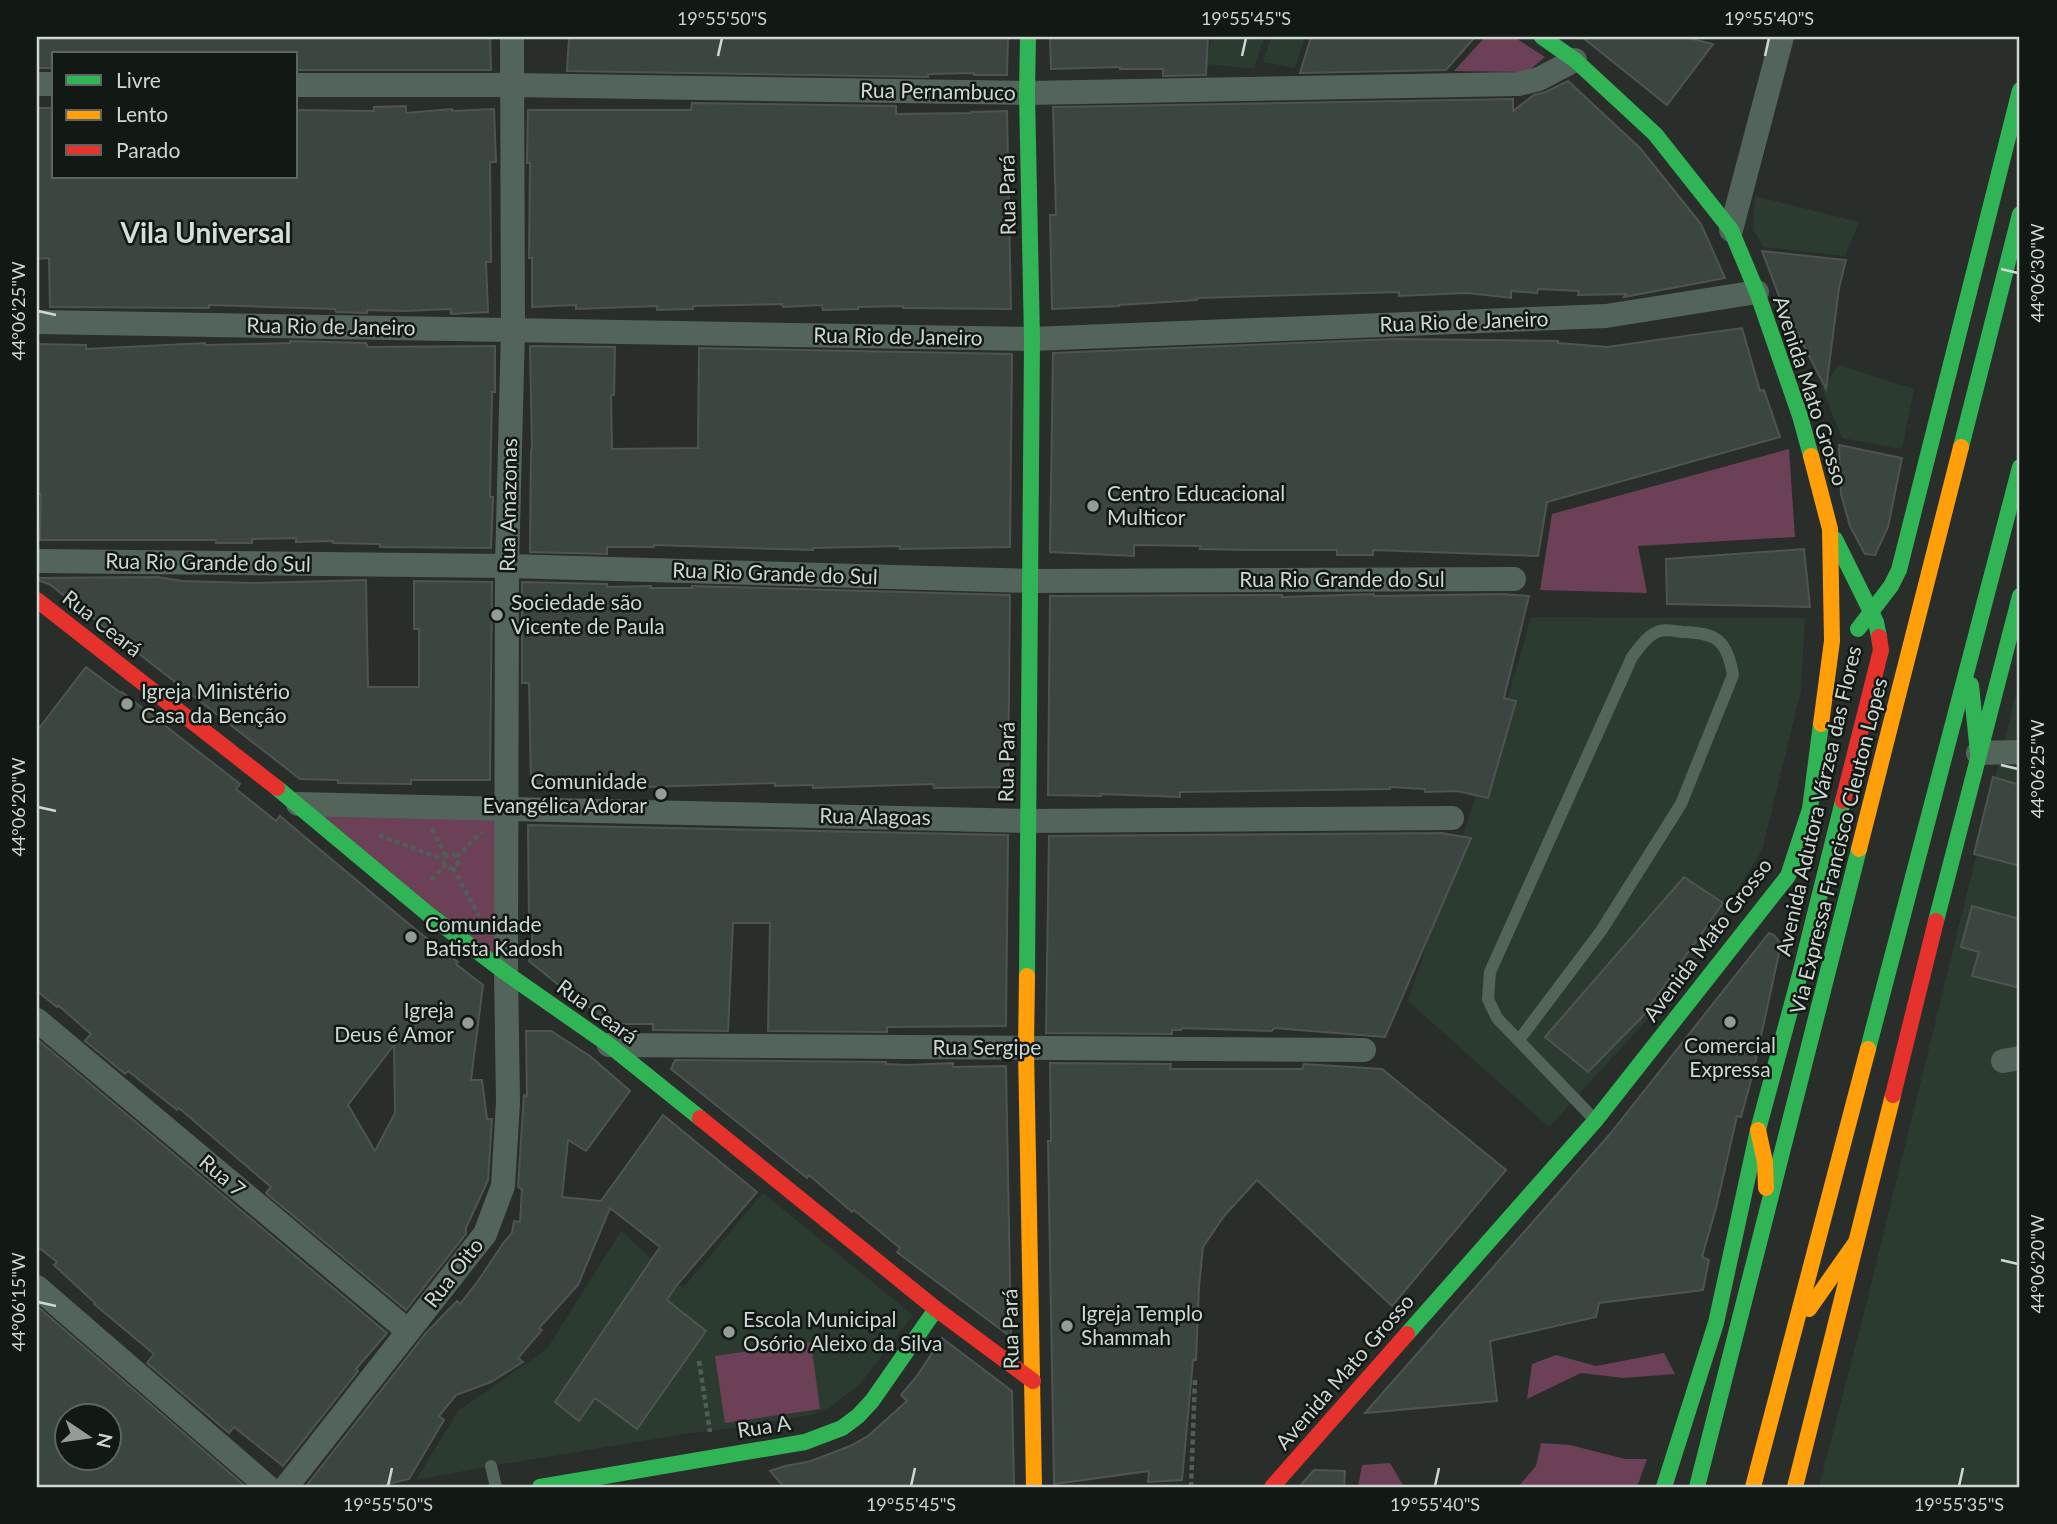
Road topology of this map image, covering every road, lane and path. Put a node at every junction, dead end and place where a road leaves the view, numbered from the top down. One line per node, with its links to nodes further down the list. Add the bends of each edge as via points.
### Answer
1 (512, 37): 7 (street, Rua Amazonas)
2 (1028, 37): 9 (main road, Rua Pará)
3 (1542, 37): 5 (main road, Avenida Mato Grosso)
4 (1782, 37): 11 (street)
5 (1574, 60): 9 (street, Rua Pernambuco, via 1539,79 1518,84); 11 (main road, Avenida Mato Grosso, via 1655,134)
6 (298, 85): 7 (street, Rua Pernambuco)
7 (512, 85): 9 (street, Rua Pernambuco); 14 (street, Rua Amazonas)
8 (2020, 90): 24 (main road, via 1899,570)
9 (1027, 93): 15 (main road, Rua Pará)
10 (2020, 214): 56 (main road, Via Expressa Francisco Cleuton Lopes)
11 (1731, 230): 12 (main road, Avenida Mato Grosso)
12 (1757, 292): 15 (street, Rua Rio de Janeiro, via 1606,316); 17 (main road, Avenida Mato Grosso, via 1800,416)
13 (37, 322): 14 (street, Rua Rio de Janeiro)
14 (513, 330): 15 (street, Rua Rio de Janeiro); 19 (street, Rua Amazonas)
15 (1032, 339): 21 (main road, Rua Pará)
16 (2020, 467): 25 (main road)
17 (1830, 529): 24 (main road, Avenida Adutora Várzea das Flores); 26 (main road, Avenida Mato Grosso, via 1832,641)
18 (37, 561): 19 (street, Rua Rio Grande do Sul)
19 (507, 566): 21 (street, Rua Rio Grande do Sul); 30 (street, Rua Amazonas)
20 (1514, 579): 21 (street, Rua Rio Grande do Sul)
21 (1031, 581): 34 (main road, Rua Pará)
22 (2020, 596): 28 (main road)
23 (37, 600): 29 (main road, Rua Ceará)
24 (1870, 612): 26 (main road, via 1850,644); 31 (main road, Avenida Adutora Várzea das Flores, via 1881,650)
25 (1968, 663): 28 (main road); 60 (main road)
26 (1825, 702): 40 (main road, Avenida Mato Grosso, via 1810,809)
27 (2020, 752): 28 (street)
28 (1978, 753): 57 (main road)
29 (298, 804): 30 (street, Rua Alagoas); 47 (main road, Rua Ceará)
30 (508, 808): 34 (street, Rua Alagoas); 47 (street, Rua Amazonas)
31 (1841, 808): 40 (main road, via 1821,825); 48 (main road, Avenida Adutora Várzea das Flores)
32 (1452, 818): 34 (street, Rua Alagoas)
33 (427, 820): 38 (path)
34 (1027, 821): 52 (main road, Rua Pará)
35 (486, 828): 37 (path)
36 (369, 831): 38 (path)
37 (456, 857): 38 (path, via 452,854); 39 (path)
38 (445, 860): 39 (path); 41 (path)
39 (453, 868): 43 (path)
40 (1788, 876): 42 (main road); 45 (main road, Avenida Mato Grosso)
41 (423, 887)
42 (1791, 901)
43 (484, 925)
44 (1794, 925): 48 (main road)
45 (1749, 926): 46 (main road); 54 (main road, Avenida Mato Grosso)
46 (1774, 926)
47 (506, 973): 51 (main road, Rua Ceará); 61 (street, Rua Oito, via 508,1102 503,1186 485,1234)
48 (1800, 974): 55 (main road, Avenida Adutora Várzea das Flores)
49 (37, 1020): 61 (street, Rua 7)
50 (1519, 1040): 50 (lane, via 1497,1018 1489,999 1489,972 1632,657 1660,631 1698,632 1718,640 1729,654 1733,675 1681,804 1601,932); 54 (lane)
51 (609, 1045): 52 (street, Rua Sergipe); 59 (main road, Rua Ceará)
52 (1026, 1049): 53 (street, Rua Sergipe); 64 (main road, Rua Pará)
53 (1364, 1050)
54 (1595, 1121): 73 (main road, Avenida Mato Grosso)
55 (1758, 1130): 56 (main road); 74 (main road, Avenida Adutora Várzea das Flores, via 1716,1323)
56 (1768, 1212): 75 (main road, Via Expressa Francisco Cleuton Lopes)
57 (1856, 1242): 60 (main road); 77 (main road)
58 (37, 1287): 67 (street)
59 (936, 1309): 64 (main road, Rua Ceará); 65 (main road, Rua A, via 873,1401 842,1428 805,1442)
60 (1795, 1328): 76 (main road)
61 (408, 1331): 68 (street, Rua Oito)
62 (699, 1361): 65 (path)
63 (1195, 1380): 72 (path)
64 (1033, 1381): 71 (main road, Rua Pará)
65 (714, 1457): 70 (main road, Rua A)
66 (491, 1466): 69 (lane)
67 (268, 1487)
68 (286, 1487)
69 (496, 1487)
70 (540, 1487)
71 (1034, 1487)
72 (1191, 1487)
73 (1272, 1487)
74 (1664, 1487)
75 (1697, 1487)
76 (1753, 1487)
77 (1795, 1487)

